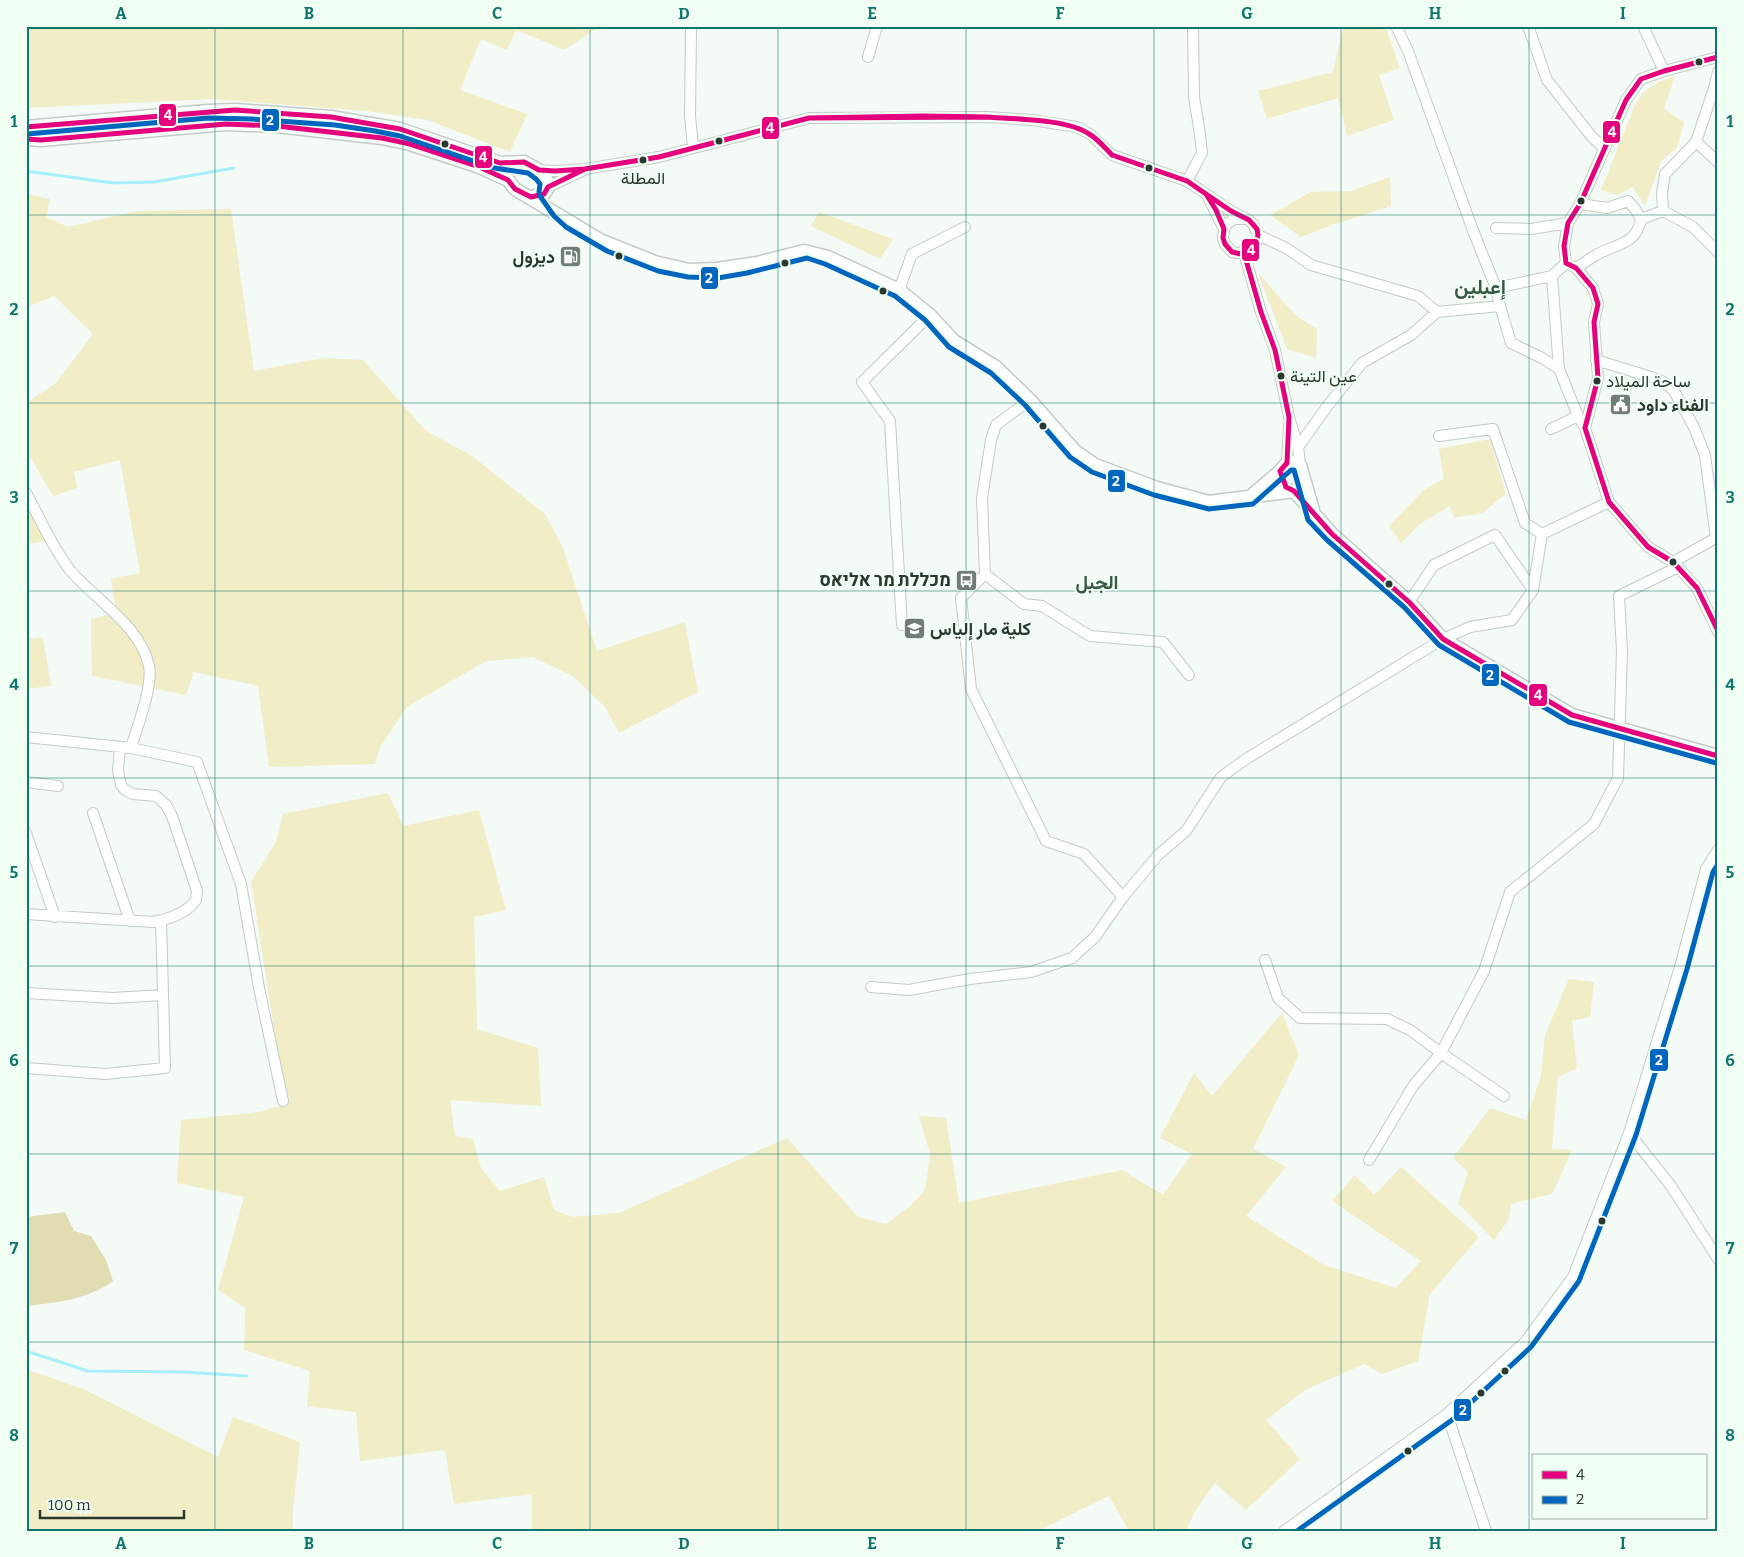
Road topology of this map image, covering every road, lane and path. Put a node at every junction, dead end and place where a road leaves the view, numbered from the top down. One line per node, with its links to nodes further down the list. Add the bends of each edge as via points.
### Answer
1 (691, 26): 14 (street)
2 (876, 26): 7 (street)
3 (1193, 26): 21 (street, via 1194,97 1202,153)
4 (1396, 26): 40 (street)
5 (1528, 26): 15 (street, via 1547,80 1592,137)
6 (1643, 26): 9 (street)
7 (868, 57)
8 (1718, 57): 9 (street)
9 (1664, 71): 15 (street, via 1641,79 1626,100)
10 (1718, 72): 13 (street)
11 (26, 127): 17 (main road, via 235,110 349,120 400,129 500,163)
12 (26, 139): 20 (main road, via 226,124 277,126 410,144)
13 (1696, 142): 16 (street); 26 (street, via 1665,174)
14 (693, 147): 18 (street); 21 (street, via 809,118 987,117 1032,120 1077,127 1090,134 1112,155)
15 (1605, 148): 25 (street)
16 (1718, 162)
17 (518, 163): 19 (main road, via 524,162); 20 (main road, via 510,170)
18 (585, 169): 19 (street); 22 (street)
19 (539, 170): 22 (main road, via 548,183)
20 (508, 180): 24 (main road, via 515,189)
21 (1188, 181): 23 (street)
22 (547, 190): 24 (main road, via 539,197); 29 (main road, via 555,206)
23 (1206, 194): 27 (street); 33 (street)
24 (531, 197): 29 (main road)
25 (1580, 204): 28 (street, via 1607,208 1628,201); 30 (street)
26 (1663, 211): 28 (street); 35 (street, via 1693,227)
27 (1245, 219): 33 (street, via 1234,219); 34 (street, via 1254,224)
28 (1641, 219): 38 (street, via 1639,229 1628,241 1597,254)
29 (570, 221): 41 (main road, via 600,240 655,262 689,270 757,263 808,251)
30 (1568, 223): 32 (street, via 1531,229); 37 (street, via 1564,246)
31 (965, 227): 41 (street, via 912,254)
32 (1496, 228)
33 (1224, 229): 36 (street, via 1227,248)
34 (1258, 235): 36 (street, via 1254,247); 43 (street, via 1311,265 1418,296)
35 (1718, 252)
36 (1244, 253): 49 (street, via 1275,350)
37 (1566, 263): 38 (street); 39 (street)
38 (1576, 268): 45 (street, via 1593,288 1598,304 1594,322)
39 (1552, 276): 40 (street); 46 (street)
40 (1496, 288): 42 (street)
41 (899, 290): 44 (main road)
42 (1500, 306): 43 (street); 46 (street, via 1511,344)
43 (1437, 312): 53 (street, via 1411,336 1362,363)
44 (930, 315): 47 (main road, via 954,341 996,367); 67 (street, via 862,382 890,421)
45 (1596, 360): 50 (street, via 1598,378); 63 (street, via 1664,382 1674,391 1706,455 1716,538)
46 (1559, 369): 48 (street)
47 (1030, 400): 59 (main road, via 1075,451 1095,465 1157,488 1209,502); 64 (street, via 996,425 990,440 982,498)
48 (1578, 416): 50 (street); 51 (street)
49 (1289, 417): 53 (street); 55 (street)
50 (1585, 428): 60 (street)
51 (1551, 429)
52 (1439, 436): 62 (street, via 1493,429 1525,523)
53 (1298, 447): 54 (street)
54 (1300, 466): 55 (main road, via 1293,462); 56 (main road)
55 (1284, 467): 57 (main road, via 1283,483); 59 (main road)
56 (1303, 482): 57 (main road, via 1301,488); 61 (main road)
57 (1292, 491): 59 (main road); 61 (main road)
58 (26, 493): 73 (street, via 68,568 123,622 145,655 150,678 145,702)
59 (1250, 497)
60 (1609, 502): 62 (street); 63 (street, via 1648,547)
61 (1314, 515): 66 (main road)
62 (1542, 534): 65 (street)
63 (1675, 565): 68 (street, via 1697,588); 71 (street, via 1619,596 1622,651)
64 (985, 574): 70 (street, via 1024,604 1042,606 1090,636 1163,642); 80 (street, via 961,598 971,689 1046,841 1084,854)
65 (1533, 590): 66 (street, via 1495,534 1434,565); 69 (street, via 1512,620 1470,627)
66 (1410, 602): 69 (main road)
67 (902, 625)
68 (1718, 632)
69 (1443, 639): 71 (main road, via 1572,715); 80 (street, via 1220,777 1186,831 1158,854)
70 (1189, 675)
71 (1620, 729): 74 (main road); 89 (street, via 1618,778 1594,824 1510,892 1484,971)
72 (26, 737): 73 (street)
73 (125, 748): 83 (street, via 118,771 122,785 133,794 156,796 166,804 197,891 193,905); 92 (street, via 197,762 241,884)
74 (1718, 756)
75 (26, 782): 76 (street)
76 (58, 786)
77 (93, 813): 84 (street)
78 (26, 833): 82 (street)
79 (1718, 850): 93 (street, via 1706,869 1680,967)
80 (1123, 897): 86 (street, via 1095,937 1072,958 1031,972 909,990)
81 (26, 914): 82 (street)
82 (54, 917): 84 (street)
83 (161, 920): 84 (street); 88 (street)
84 (130, 921)
85 (1265, 960): 89 (street, via 1278,998 1300,1018 1386,1019 1410,1030)
86 (871, 987)
87 (26, 993): 88 (street, via 113,998)
88 (163, 995): 90 (street, via 165,1068 105,1074)
89 (1441, 1053): 91 (street); 94 (street, via 1413,1086)
90 (26, 1068)
91 (1504, 1096)
92 (283, 1101)
93 (1628, 1133): 95 (street, via 1670,1186); 96 (street, via 1572,1277 1525,1342)
94 (1369, 1160)
95 (1718, 1259)
96 (1447, 1414): 97 (street); 98 (street)
97 (1284, 1531)
98 (1486, 1531)

